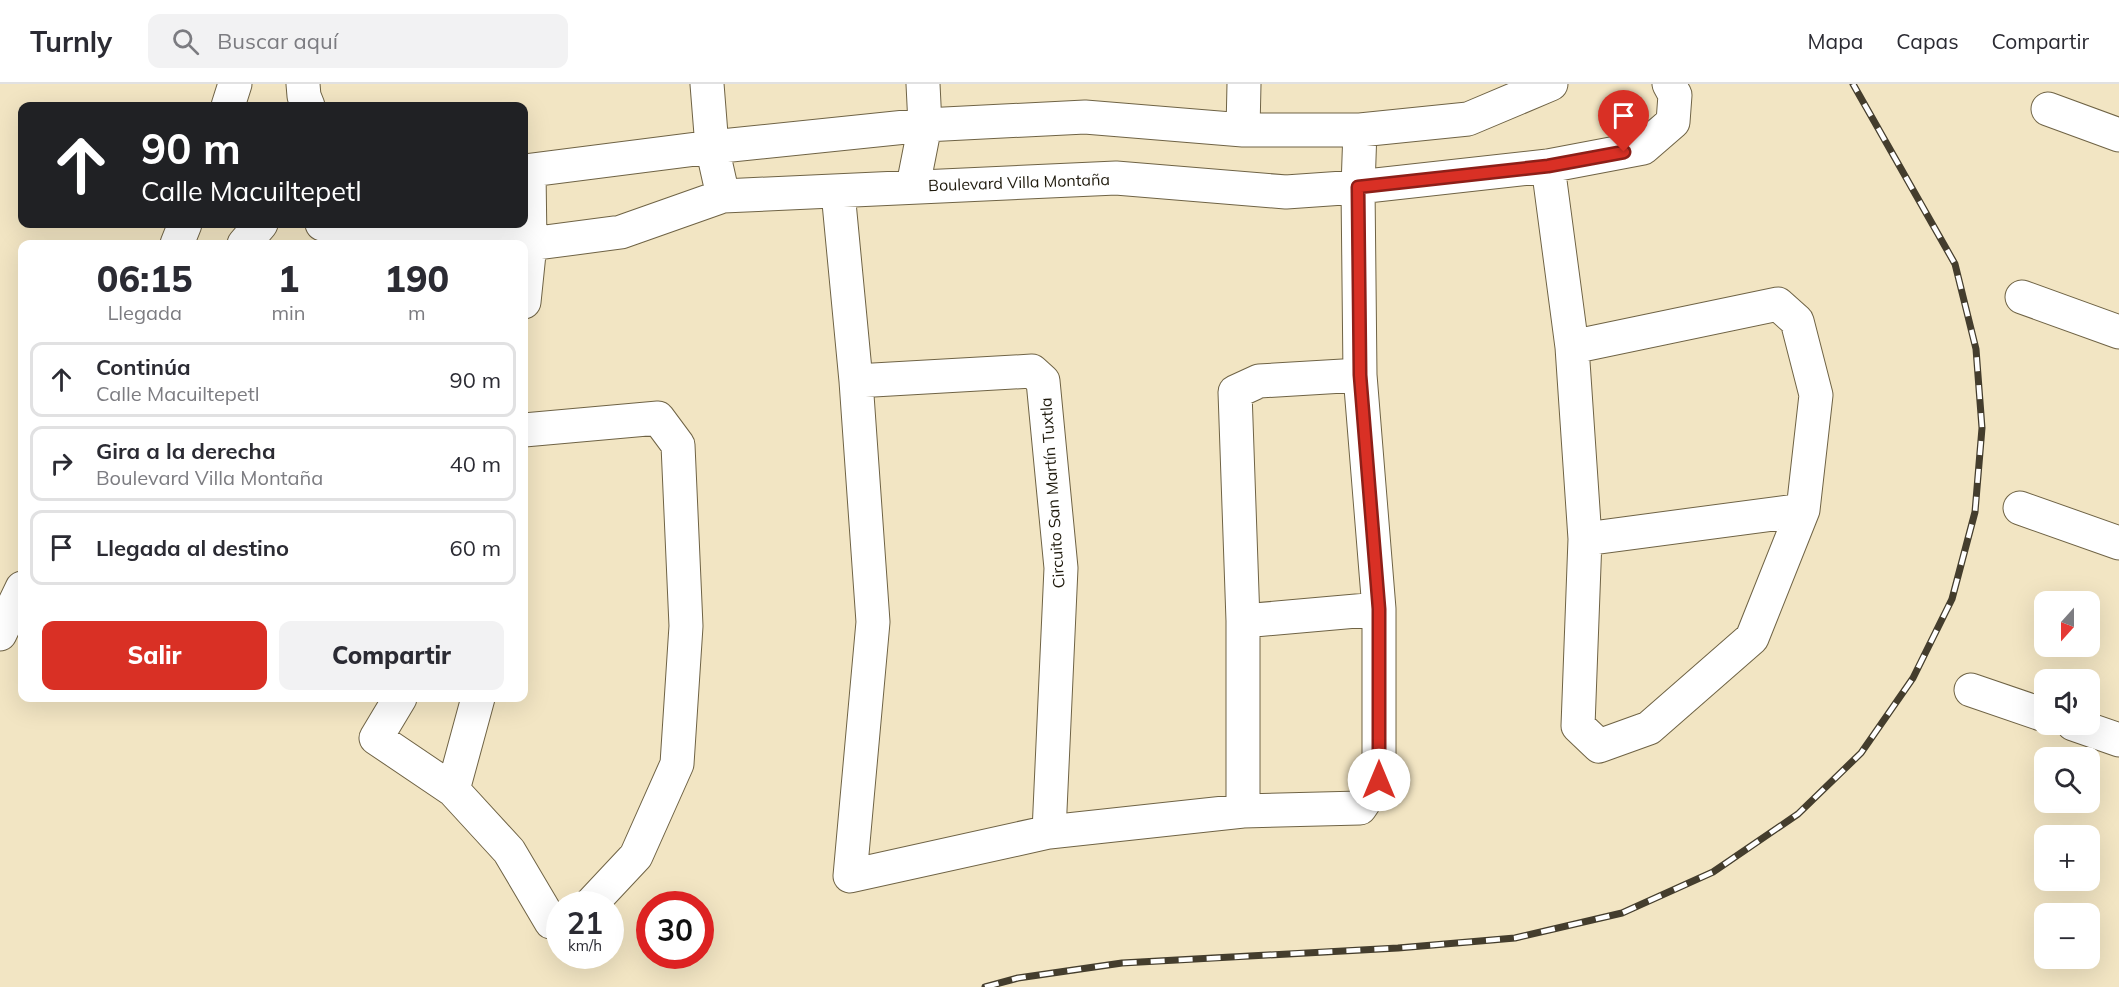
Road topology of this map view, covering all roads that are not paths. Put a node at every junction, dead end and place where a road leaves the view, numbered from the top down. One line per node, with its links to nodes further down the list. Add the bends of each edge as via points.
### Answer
1 (235, 84): 8 (street)
2 (303, 84): 9 (street)
3 (707, 84): 15 (street)
4 (923, 84): 11 (street)
5 (1244, 84): 12 (street)
6 (1551, 84): 13 (street, via 1468,119)
7 (1669, 84): 16 (street, Boulevard Villa Montaña, via 1675,95 1673,122 1643,148)
8 (229, 102)
9 (306, 102)
10 (2048, 109): 14 (street)
11 (925, 125): 12 (street, via 1085,117); 15 (street); 18 (street)
12 (1243, 130): 13 (street)
13 (1360, 130): 19 (street)
14 (2119, 135)
15 (712, 147): 17 (street); 21 (street)
16 (1548, 166): 19 (street, Boulevard Villa Montaña); 31 (street)
17 (528, 171)
18 (913, 186): 19 (street, Boulevard Villa Montaña, via 1116,178 1286,192); 20 (street, Boulevard Villa Montaña)
19 (1358, 187): 32 (street)
20 (838, 192): 21 (street, Boulevard Villa Montaña); 33 (street)
21 (723, 196): 27 (street, Boulevard Villa Montaña, via 621,232)
22 (528, 208): 27 (street)
23 (258, 228): 25 (street)
24 (335, 233): 26 (street, Boulevard Villa Montaña)
25 (247, 240)
26 (374, 240)
27 (530, 244): 28 (street)
28 (528, 263)
29 (2022, 297): 30 (street)
30 (2119, 332)
31 (1572, 347): 36 (street, via 1778,304 1797,321 1816,395); 37 (street)
32 (1360, 375): 40 (street); 41 (street, via 1258,381 1235,392)
33 (856, 381): 51 (street, Circuito San Martín Tuxtla, via 1032,371 1043,381 1061,568); 51 (street, via 873,622 850,876)
34 (528, 430): 52 (street, via 658,418 678,445 686,626 676,764 636,856)
35 (2020, 508): 38 (street)
36 (1803, 510): 37 (street); 37 (street, via 1752,638 1649,728 1599,746 1578,726)
37 (1585, 539)
38 (2119, 543)
39 (18, 596): 42 (street)
40 (1379, 609): 41 (street); 50 (street, via 1379,780 1360,808)
41 (1243, 621): 50 (street)
42 (0, 634)
43 (1971, 690): 46 (street)
44 (398, 702): 49 (street, via 376,738)
45 (477, 702): 49 (street)
46 (2034, 712)
47 (2100, 733): 48 (street)
48 (2119, 740)
49 (453, 790): 53 (street, via 509,851)
50 (1243, 812): 51 (street)
51 (1049, 832)
52 (603, 891)
53 (546, 914)

